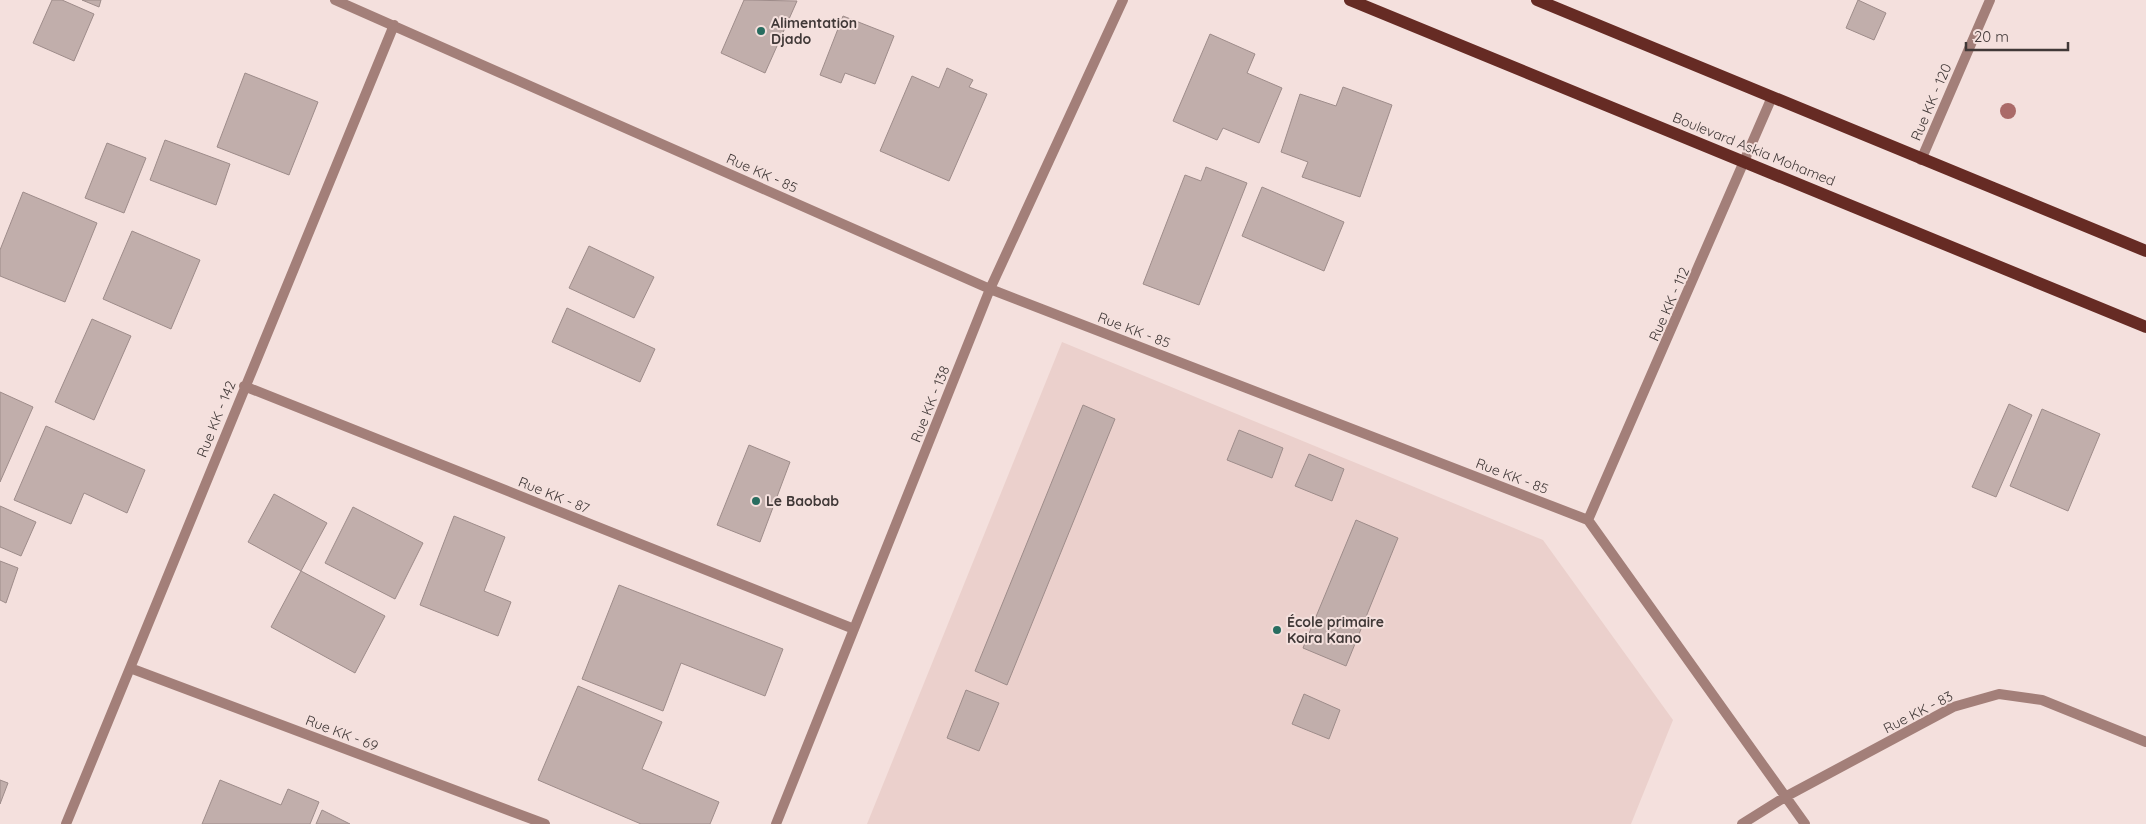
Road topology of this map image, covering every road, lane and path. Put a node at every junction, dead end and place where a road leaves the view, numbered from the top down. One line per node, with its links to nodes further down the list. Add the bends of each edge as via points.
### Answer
1 (335, 0): 6 (street, Rue KK - 85)
2 (1123, 0): 11 (street, Rue KK - 138)
3 (1350, 0): 9 (main road, Boulevard Askia Mohamed)
4 (1537, 0): 7 (main road)
5 (1990, 0): 8 (street, Rue KK - 120)
6 (394, 25): 11 (street, Rue KK - 85); 13 (street, Rue KK - 142)
7 (1772, 97): 8 (main road); 9 (street, Rue KK - 112)
8 (1920, 160): 10 (main road)
9 (1746, 162): 12 (main road, Boulevard Askia Mohamed); 14 (street, Rue KK - 112)
10 (2146, 251)
11 (990, 290): 14 (street, Rue KK - 85); 15 (street, Rue KK - 138)
12 (2146, 326)
13 (244, 386): 15 (street, Rue KK - 87); 16 (street, Rue KK - 142)
14 (1588, 520): 18 (street)
15 (854, 629): 21 (street, Rue KK - 138)
16 (130, 668): 19 (street, Rue KK - 142); 20 (street, Rue KK - 69)
17 (2146, 742): 18 (street, Rue KK - 83, via 2042,700 1999,694 1953,707)
18 (1785, 797): 22 (street, Rue KK - 83); 23 (street)
19 (66, 824)
20 (545, 824)
21 (776, 824)
22 (1742, 824)
23 (1805, 824)

